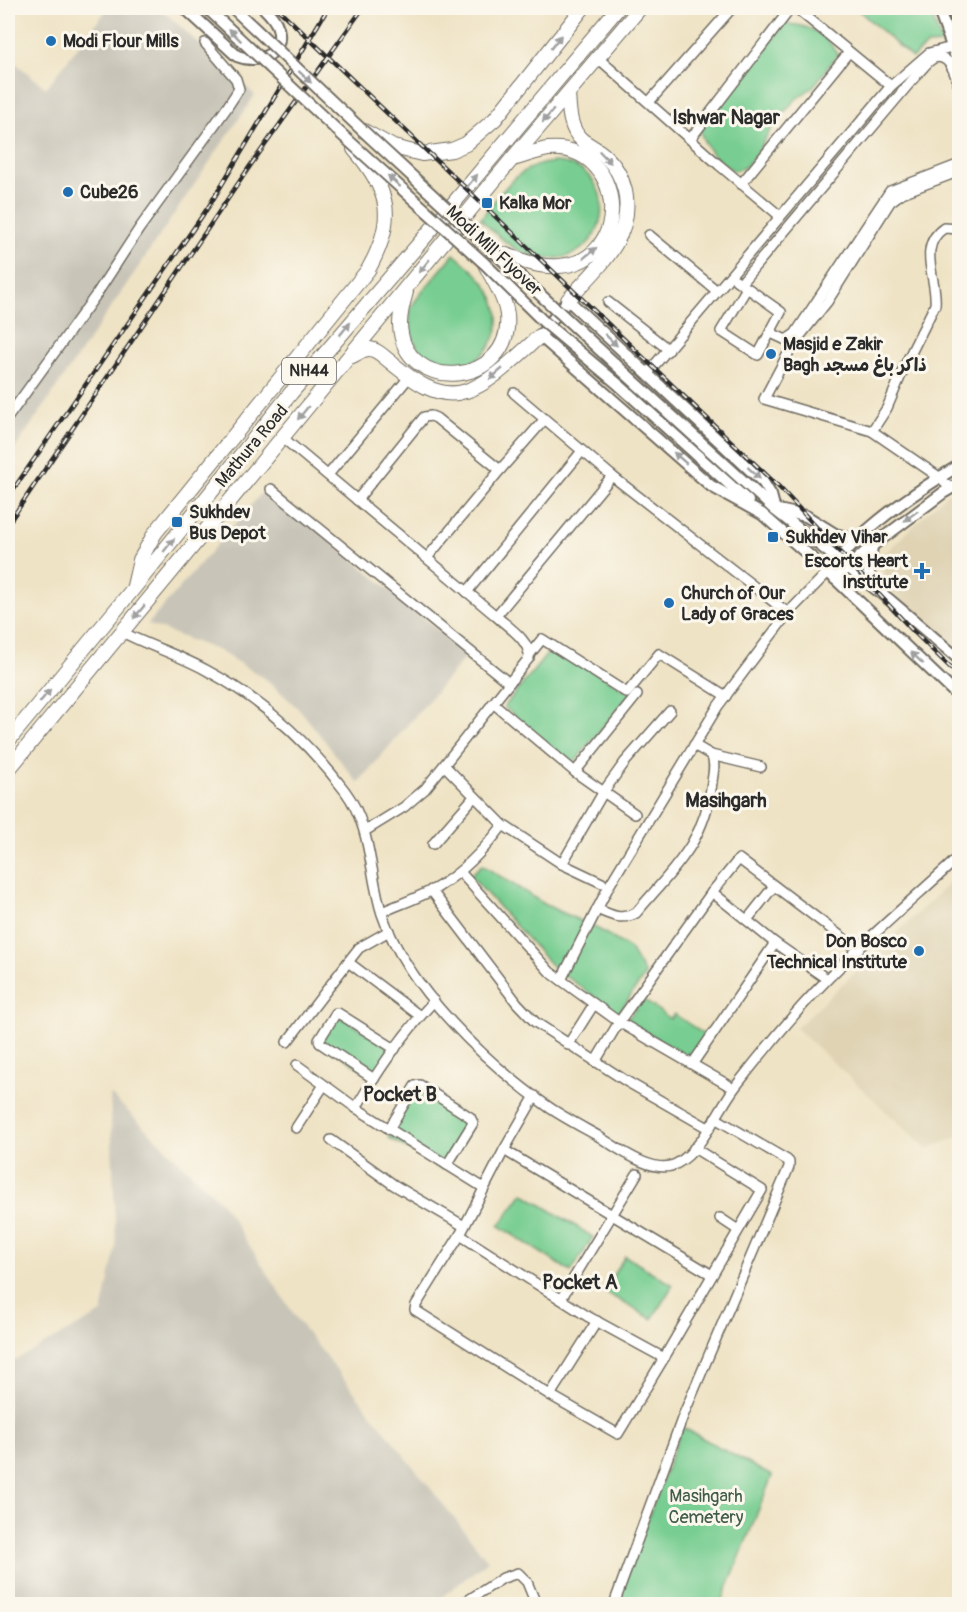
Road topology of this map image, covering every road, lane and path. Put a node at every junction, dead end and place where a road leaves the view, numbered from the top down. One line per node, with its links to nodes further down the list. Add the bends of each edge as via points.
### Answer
1 (185, 8): 4 (main road, via 237,56 257,61 274,50 278,41 276,21)
2 (207, 8): 24 (main road, Modi Mill Flyover, one-way to 2, bridge)
3 (233, 8): 23 (main road, Modi Mill Flyover, one-way to 23, bridge)
4 (264, 8)
5 (583, 8): 23 (highway, one-way to 5, bridge, via 408,152 437,153 466,144 495,119)
6 (618, 8): 68 (highway, Mathura Road / NH44, one-way to 6, via 291,393)
7 (640, 8): 17 (highway, Mathura Road / NH44)
8 (732, 8): 22 (street)
9 (791, 8): 25 (street)
10 (796, 8): 16 (street)
11 (938, 8): 15 (main road)
12 (952, 8): 13 (main road)
13 (960, 29)
14 (205, 43): 48 (street, via 236,79 239,89)
15 (952, 47): 18 (main road); 19 (street, via 930,53)
16 (849, 52): 19 (street); 29 (street)
17 (598, 57): 21 (highway, Mathura Road / NH44); 22 (street)
18 (960, 68)
19 (891, 86): 30 (street)
20 (960, 91): 36 (street, via 948,61 933,58)
21 (568, 93): 26 (highway, Mathura Road / NH44, one-way to 26); 39 (highway, one-way to 39, via 575,130 615,169 627,210 617,243)
22 (649, 102): 25 (street)
23 (360, 128): 33 (main road, Modi Mill Flyover, bridge)
24 (339, 132): 34 (main road, Modi Mill Flyover, one-way to 24, bridge); 68 (highway, bridge, via 369,167 383,193 386,217 380,249 368,270 155,533 140,560)
25 (691, 138): 29 (street)
26 (512, 159): 33 (highway, one-way to 26, via 536,264 574,263 604,239 612,214 603,177 595,166 573,152 547,149); 37 (highway, Mathura Road / NH44, one-way to 37)
27 (960, 164): 41 (street, via 890,190 795,334 786,340)
28 (960, 171): 50 (street, via 902,193 890,202 827,302 792,346 764,399)
29 (741, 184): 30 (street)
30 (780, 216): 35 (street)
31 (960, 229): 50 (street, via 945,228 932,243 929,253 935,305 887,408)
32 (649, 235): 38 (street)
33 (492, 250): 61 (main road, Modi Mill Flyover, bridge)
34 (484, 263): 37 (highway, via 504,304 507,324 502,343 491,359 465,373 446,374 427,368 406,348 400,324); 62 (main road, Modi Mill Flyover, bridge, via 544,322)
35 (731, 276): 36 (street); 38 (street)
36 (744, 286): 41 (street, via 781,312); 41 (street, via 721,331 758,355)
37 (407, 287): 44 (highway, Mathura Road / NH44)
38 (717, 291): 43 (street)
39 (568, 300): 42 (main road); 45 (main road, one-way to 45)
40 (608, 302): 43 (street)
41 (771, 333)
42 (540, 336): 46 (highway, one-way to 46, via 487,381 466,392 433,391); 62 (main road, one-way to 42, via 711,486)
43 (669, 350): 45 (street)
44 (347, 359): 46 (highway, via 362,351 376,350); 51 (highway, Mathura Road / NH44, one-way to 51)
45 (647, 374): 61 (main road, one-way to 61, via 763,482)
46 (410, 376): 55 (street)
47 (514, 393): 49 (street)
48 (8, 417)
49 (544, 420): 52 (street); 54 (street)
50 (872, 431): 57 (street)
51 (283, 438): 55 (street); 73 (highway, Mathura Road / NH44, one-way to 73)
52 (582, 451): 56 (street); 69 (street)
53 (960, 465): 57 (main road)
54 (500, 470): 60 (street, via 436,417 427,416); 65 (street)
55 (328, 475): 60 (street)
56 (612, 476): 71 (street); 72 (street)
57 (939, 477): 58 (street); 63 (main road)
58 (955, 486): 64 (main road, one-way to 64)
59 (271, 489): 76 (street)
60 (357, 500): 65 (street)
61 (775, 510): 63 (main road, via 806,516 835,534 854,539); 66 (main road, Modi Mill Flyover)
62 (762, 514): 67 (main road)
63 (863, 534): 66 (main road)
64 (872, 546): 66 (main road); 70 (main road, via 870,584)
65 (427, 558): 69 (street)
66 (843, 563): 67 (main road); 70 (main road, Modi Mill Flyover)
67 (831, 576): 71 (street); 79 (main road, one-way to 67)
68 (133, 589): 82 (highway, Mathura Road / NH44, one-way to 68)
69 (467, 592): 72 (street)
70 (891, 601): 75 (main road)
71 (788, 613): 78 (street)
72 (496, 616): 74 (street, via 525,643)
73 (122, 632): 87 (highway, Mathura Road / NH44); 93 (street, via 203,668 271,712 347,793)
74 (530, 654): 76 (street); 78 (street, via 542,639 627,693 659,654)
75 (960, 660)
76 (509, 683): 80 (street)
77 (637, 695): 88 (street)
78 (726, 696): 83 (street)
79 (960, 698)
80 (493, 703): 85 (street); 88 (street)
81 (670, 711): 89 (street)
82 (8, 741)
83 (694, 746): 84 (street); 102 (street)
84 (711, 755): 86 (street); 102 (street, via 714,767 710,801 690,849 636,913 619,918)
85 (445, 766): 90 (street); 93 (street, via 404,807)
86 (761, 766)
87 (8, 770)
88 (575, 772): 89 (street)
89 (604, 791): 91 (street); 96 (street)
90 (474, 797): 92 (street); 94 (street)
91 (635, 814)
92 (503, 825): 96 (street); 97 (street, via 488,846)
93 (365, 831): 103 (street)
94 (433, 844)
95 (960, 856): 109 (street)
96 (562, 864): 98 (street)
97 (460, 872): 100 (street); 110 (street)
98 (602, 883)
99 (774, 886): 101 (street, via 739,859); 104 (street); 107 (street)
100 (431, 890): 103 (street); 116 (street, via 516,1003)
101 (712, 892): 104 (street); 114 (street)
102 (597, 909): 110 (street)
103 (382, 912): 105 (street)
104 (747, 920): 106 (street)
105 (389, 932): 108 (street, via 359,948); 111 (street)
106 (775, 943): 109 (street); 119 (street)
107 (851, 944)
108 (348, 962): 113 (street); 115 (street)
109 (827, 979): 126 (street, via 735,1088)
110 (561, 980): 112 (street)
111 (434, 1001): 113 (street); 124 (street, via 482,1052)
112 (594, 1004): 114 (street); 116 (street)
113 (420, 1016): 117 (street)
114 (619, 1022): 118 (street); 119 (street)
115 (286, 1042)
116 (568, 1045): 118 (street)
117 (395, 1049): 121 (street); 121 (street, via 336,1013 320,1043)
118 (595, 1062): 128 (street)
119 (693, 1064): 122 (street)
120 (297, 1065): 123 (street)
121 (374, 1079): 125 (street)
122 (729, 1084)
123 (324, 1085): 125 (street); 127 (street)
124 (535, 1096): 131 (street, via 652,1165 676,1164); 132 (street)
125 (356, 1108): 129 (street)
126 (715, 1119): 128 (street); 147 (street, via 786,1160 789,1167 683,1416)
127 (296, 1128)
128 (708, 1128): 131 (street)
129 (389, 1129): 133 (street); 133 (street, via 415,1086 420,1085 470,1116 473,1123)
130 (331, 1140): 139 (street)
131 (694, 1148): 138 (street, via 762,1190)
132 (504, 1150): 135 (street); 136 (street)
133 (447, 1165): 135 (street)
134 (637, 1174): 136 (street)
135 (484, 1188): 139 (street)
136 (613, 1216): 140 (street); 141 (street)
137 (720, 1218): 138 (street)
138 (738, 1230): 140 (street)
139 (462, 1231): 141 (street); 144 (street, via 415,1310)
140 (712, 1275): 143 (street)
141 (561, 1299): 142 (street)
142 (597, 1321): 143 (street); 144 (street)
143 (664, 1358): 144 (street, via 618,1434)
144 (550, 1395)
145 (462, 1605): 146 (street, via 503,1578 518,1573 527,1582)
146 (536, 1605)
147 (614, 1605)

